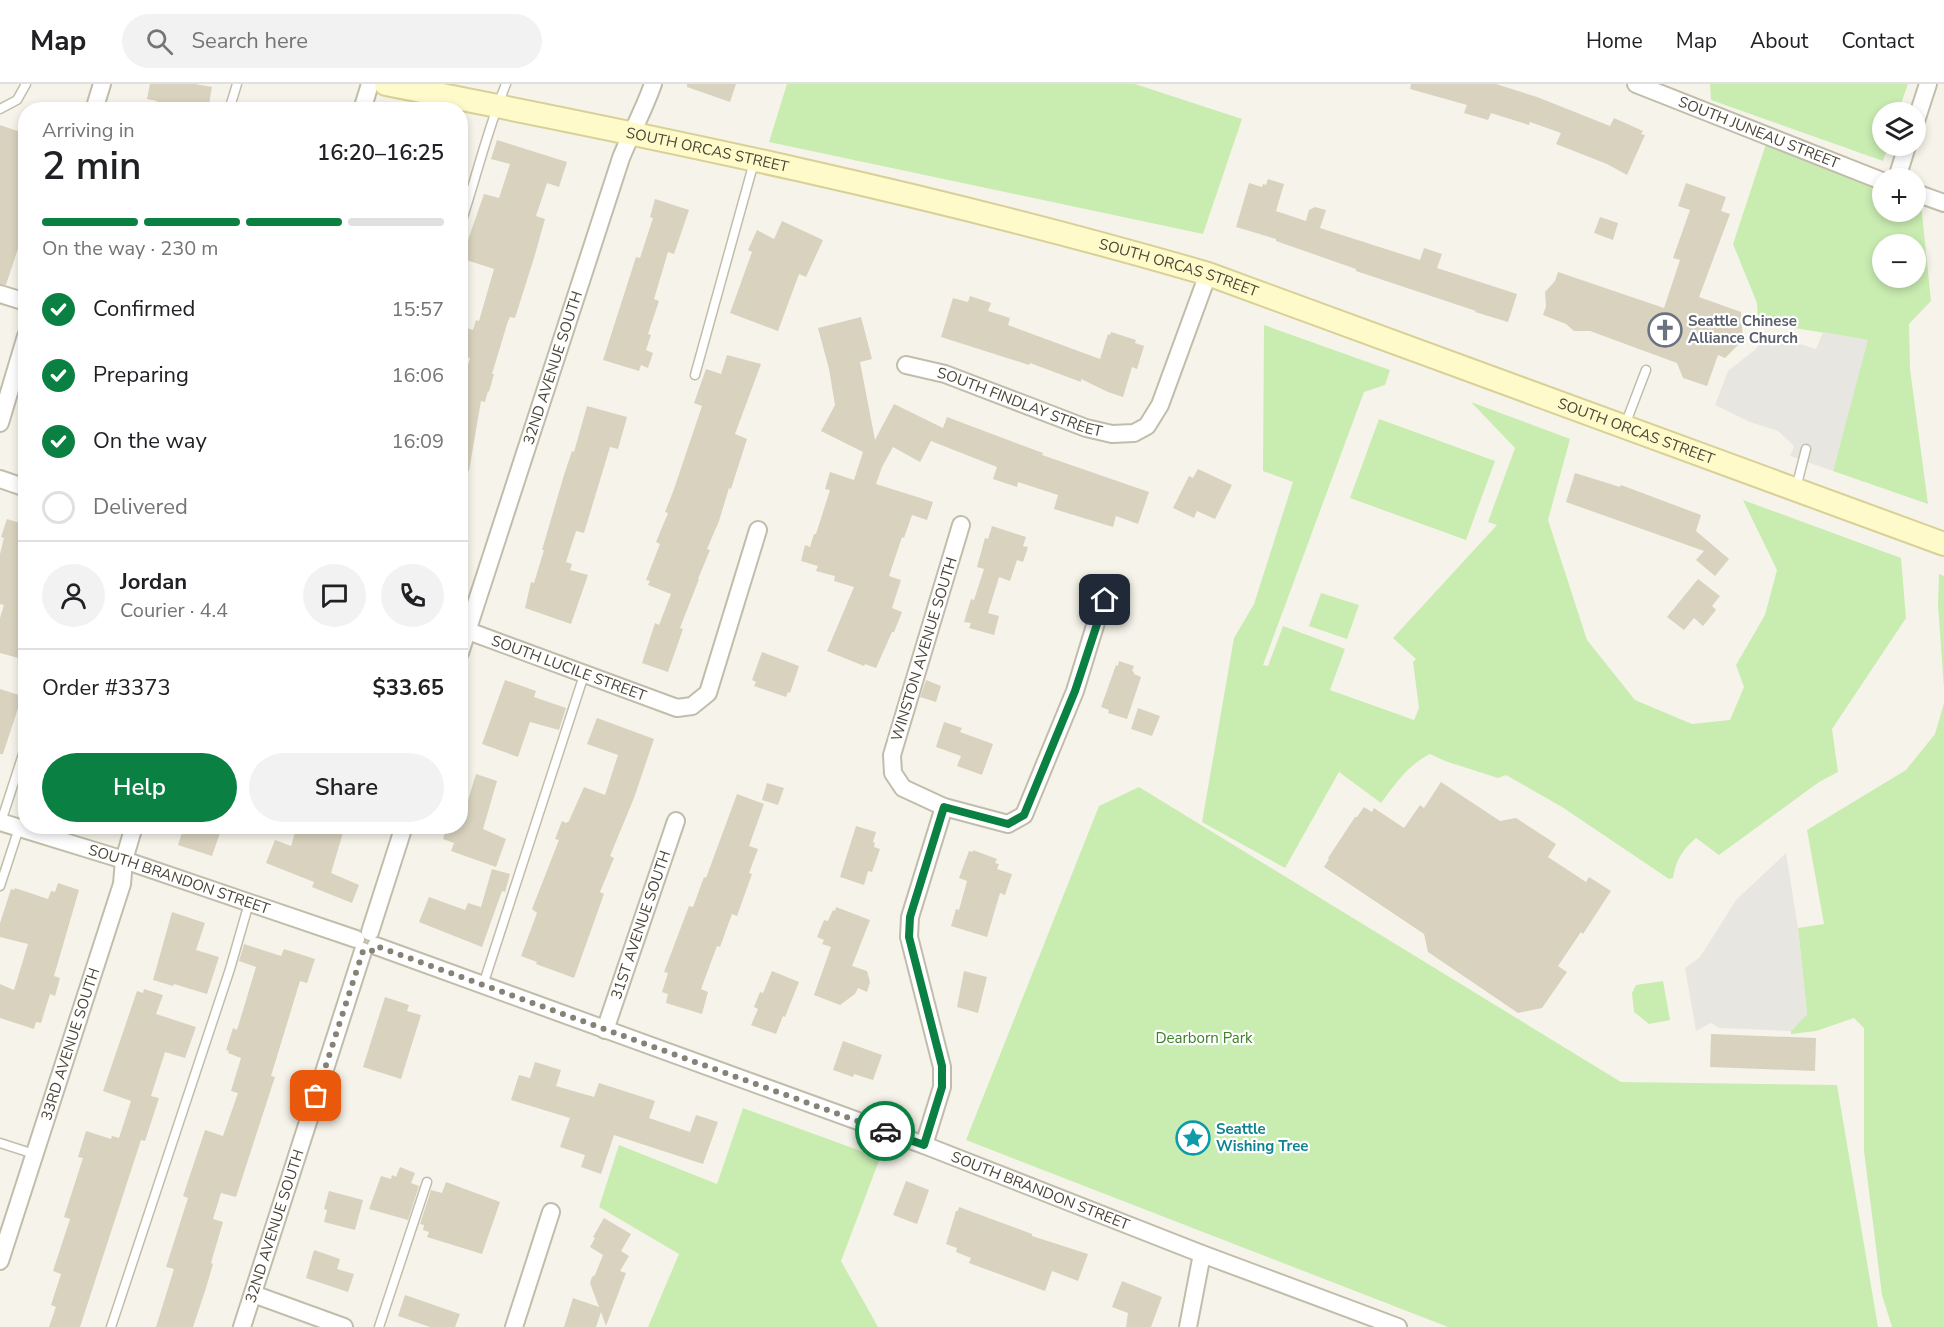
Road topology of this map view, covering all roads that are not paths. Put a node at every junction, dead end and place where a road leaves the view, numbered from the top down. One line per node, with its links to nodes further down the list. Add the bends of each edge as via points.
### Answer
1 (26, 84): 15 (lane, via 16,100)
2 (102, 84): 10 (street)
3 (237, 84): 11 (lane)
4 (370, 84): 12 (street)
5 (386, 84): 14 (street, SOUTH ORCAS STREET)
6 (506, 84): 14 (lane)
7 (653, 84): 16 (street, 32ND AVENUE SOUTH)
8 (1636, 84): 18 (street, SOUTH JUNEAU STREET)
9 (1928, 84): 13 (street)
10 (96, 102)
11 (231, 102)
12 (364, 102)
13 (1922, 102)
14 (497, 106): 16 (street, SOUTH ORCAS STREET); 20 (lane)
15 (0, 110)
16 (631, 134): 17 (street, SOUTH ORCAS STREET); 39 (street, 32ND AVENUE SOUTH)
17 (755, 159): 22 (street, SOUTH ORCAS STREET, via 1090,239); 28 (lane)
18 (1872, 177)
19 (1926, 197): 21 (street)
20 (468, 200)
21 (1944, 203)
22 (1208, 274): 26 (street, SOUTH FINDLAY STREET, via 1160,405 1147,426 1134,433 1112,434 1086,428 945,374); 30 (street, SOUTH ORCAS STREET)
23 (0, 294): 24 (street)
24 (18, 300)
25 (18, 363): 29 (street)
26 (906, 365)
27 (1646, 370): 30 (lane)
28 (695, 375)
29 (0, 423)
30 (1625, 426): 34 (street, SOUTH ORCAS STREET)
31 (1806, 449): 34 (lane)
32 (0, 479): 33 (street)
33 (18, 485)
34 (1796, 488): 37 (street, SOUTH ORCAS STREET)
35 (961, 525): 43 (street, WINSTON AVENUE SOUTH, via 892,755 893,773 903,788)
36 (758, 530): 41 (street, SOUTH LUCILE STREET, via 708,693 692,706 677,708)
37 (1944, 544)
38 (1111, 584): 43 (street, via 1075,691 1024,815 1008,824)
39 (468, 617)
40 (468, 631): 41 (street, SOUTH LUCILE STREET)
41 (584, 675): 55 (lane)
42 (18, 769): 45 (lane)
43 (944, 807): 58 (street, via 910,917 909,937 942,1066 942,1087)
44 (676, 821): 56 (street, 31ST AVENUE SOUTH)
45 (0, 822): 46 (street, SOUTH BRANDON STREET)
46 (18, 828)
47 (18, 831): 52 (lane)
48 (38, 834): 51 (street, SOUTH BRANDON STREET)
49 (132, 834): 51 (street, 33RD AVENUE SOUTH)
50 (401, 834): 54 (street, 32ND AVENUE SOUTH)
51 (124, 861): 53 (street, SOUTH BRANDON STREET); 59 (street, 33RD AVENUE SOUTH, via 122,884)
52 (0, 885)
53 (249, 903): 54 (street, SOUTH BRANDON STREET); 65 (lane)
54 (366, 942): 55 (street, SOUTH BRANDON STREET); 64 (street, 32ND AVENUE SOUTH)
55 (483, 985): 56 (street, SOUTH BRANDON STREET)
56 (605, 1030): 58 (street, SOUTH BRANDON STREET)
57 (0, 1143): 59 (lane)
58 (924, 1145): 62 (street, SOUTH BRANDON STREET)
59 (34, 1154): 63 (street, 33RD AVENUE SOUTH)
60 (427, 1182): 68 (lane)
61 (551, 1212): 69 (street)
62 (1202, 1254): 70 (street); 71 (street, SOUTH BRANDON STREET)
63 (0, 1261)
64 (253, 1294): 66 (street, 32ND AVENUE SOUTH); 67 (street)
65 (111, 1327)
66 (242, 1327)
67 (344, 1327)
68 (379, 1327)
69 (514, 1327)
70 (1188, 1327)
71 (1398, 1327)

